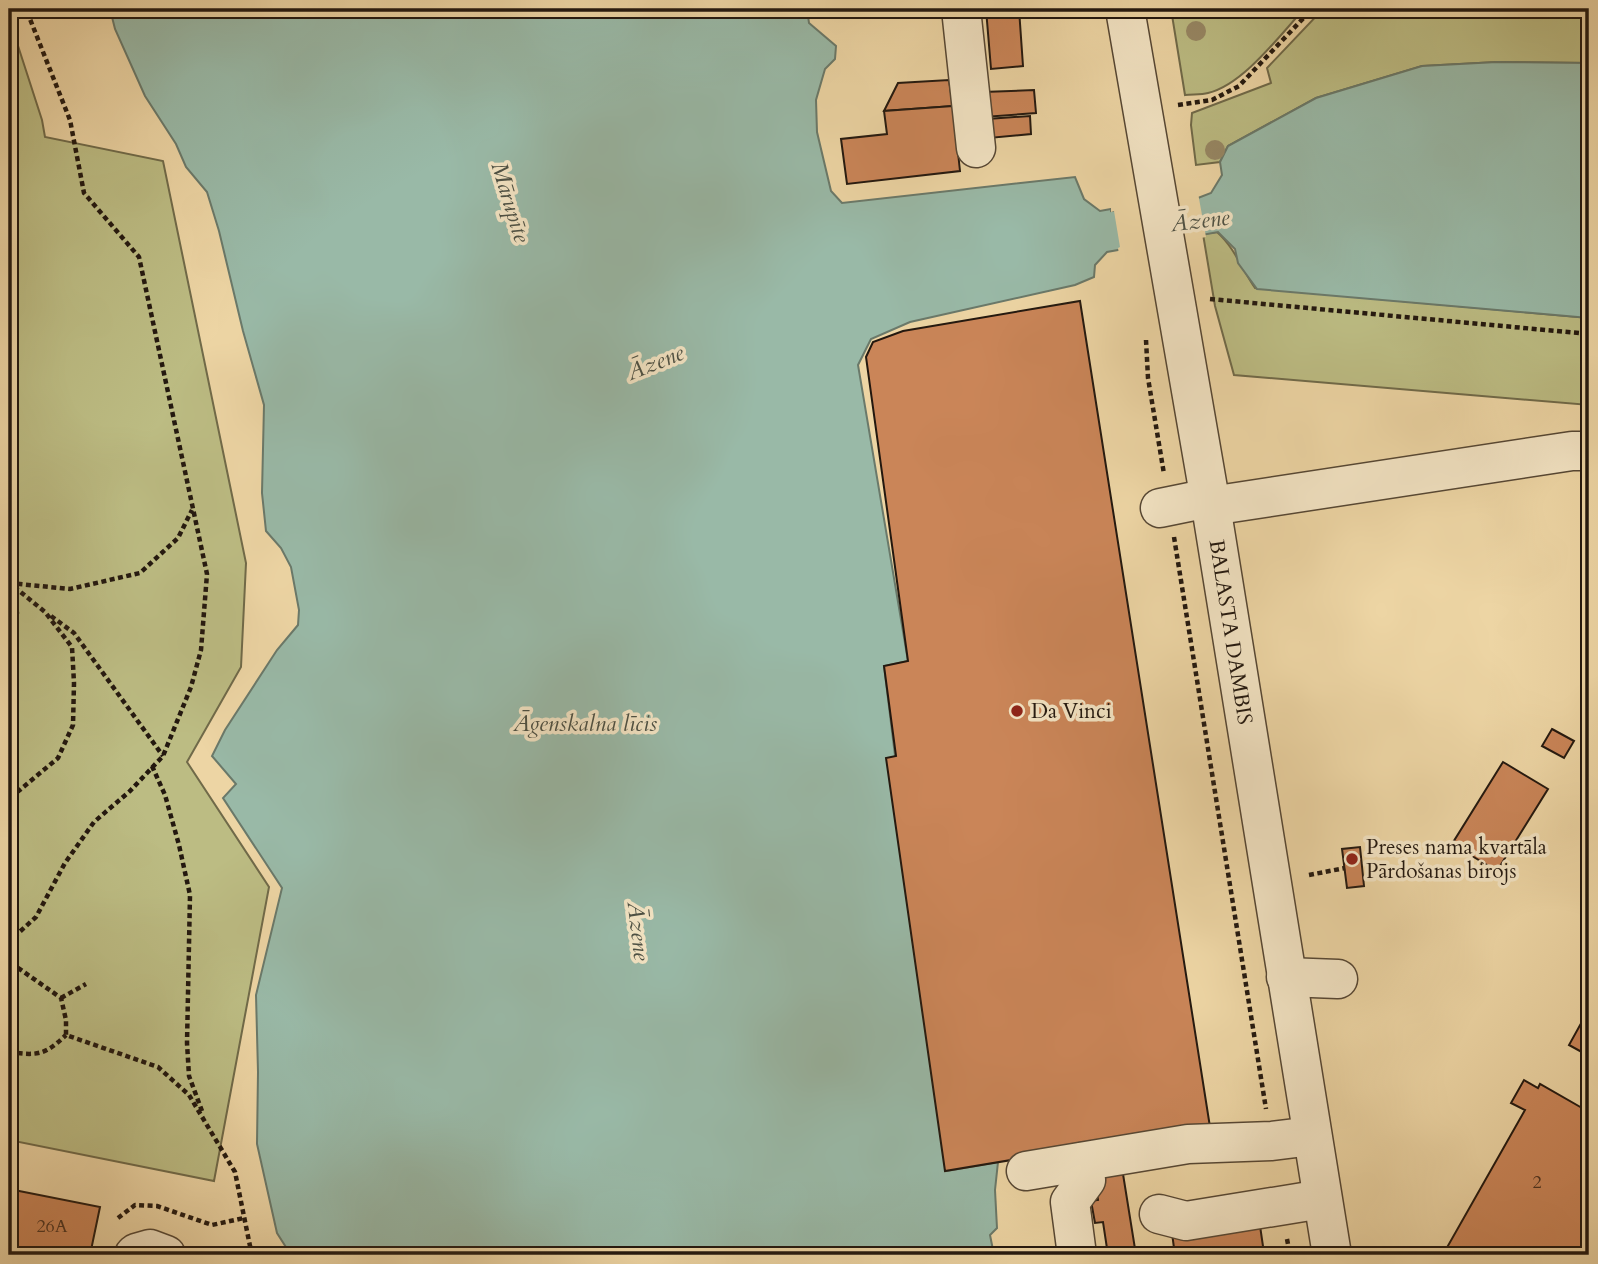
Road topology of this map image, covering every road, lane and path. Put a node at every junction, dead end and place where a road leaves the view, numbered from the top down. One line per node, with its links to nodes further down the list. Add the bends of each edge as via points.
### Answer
1 (26, 9): 13 (path, via 70,120 84,193 139,257)
2 (961, 9): 6 (street)
3 (1125, 9): 11 (street, BALASTA DAMBIS)
4 (1312, 9): 5 (path, via 1239,86 1212,100)
5 (1178, 105)
6 (976, 148)
7 (1209, 299): 8 (path)
8 (1589, 334)
9 (1145, 339): 12 (path)
10 (1589, 452): 11 (street)
11 (1210, 502): 12 (street); 25 (street, BALASTA DAMBIS)
12 (1165, 507): 33 (path)
13 (192, 509): 14 (path, via 178,538 140,573 70,589); 17 (path, via 207,574 201,650)
14 (11, 584): 15 (path); 16 (path, via 17,613)
15 (45, 612): 17 (path, via 74,633); 19 (path, via 72,647 73,725 58,758)
16 (9, 631)
17 (163, 756): 18 (path)
18 (152, 766): 23 (path, via 94,822 36,917); 31 (path, via 165,796 190,895 189,1076)
19 (9, 799)
20 (1345, 868): 21 (path)
21 (1309, 875)
22 (9, 905): 23 (path, via 16,924)
23 (14, 937): 24 (path)
24 (10, 962): 28 (path)
25 (1286, 977): 26 (street); 32 (street, BALASTA DAMBIS)
26 (1338, 979)
27 (86, 984): 28 (path)
28 (61, 998): 29 (path)
29 (66, 1035): 30 (path, via 49,1050 28,1055); 31 (path, via 158,1067 189,1095)
30 (9, 1052)
31 (205, 1122): 40 (path, via 235,1172)
32 (1312, 1136): 33 (street); 36 (street, BALASTA DAMBIS)
33 (1272, 1141): 34 (street, via 1188,1144)
34 (1082, 1162): 35 (street); 44 (street, via 1086,1180 1070,1202)
35 (1026, 1171)
36 (1322, 1199): 37 (street); 46 (street, BALASTA DAMBIS)
37 (1282, 1206): 38 (street, via 1186,1221); 45 (path)
38 (1159, 1214)
39 (118, 1218): 40 (path, via 135,1205 157,1206 212,1225)
40 (244, 1218): 43 (path)
41 (134, 1255): 42 (street, via 150,1249)
42 (166, 1255)
43 (255, 1255)
44 (1077, 1255)
45 (1290, 1255)
46 (1332, 1255)

